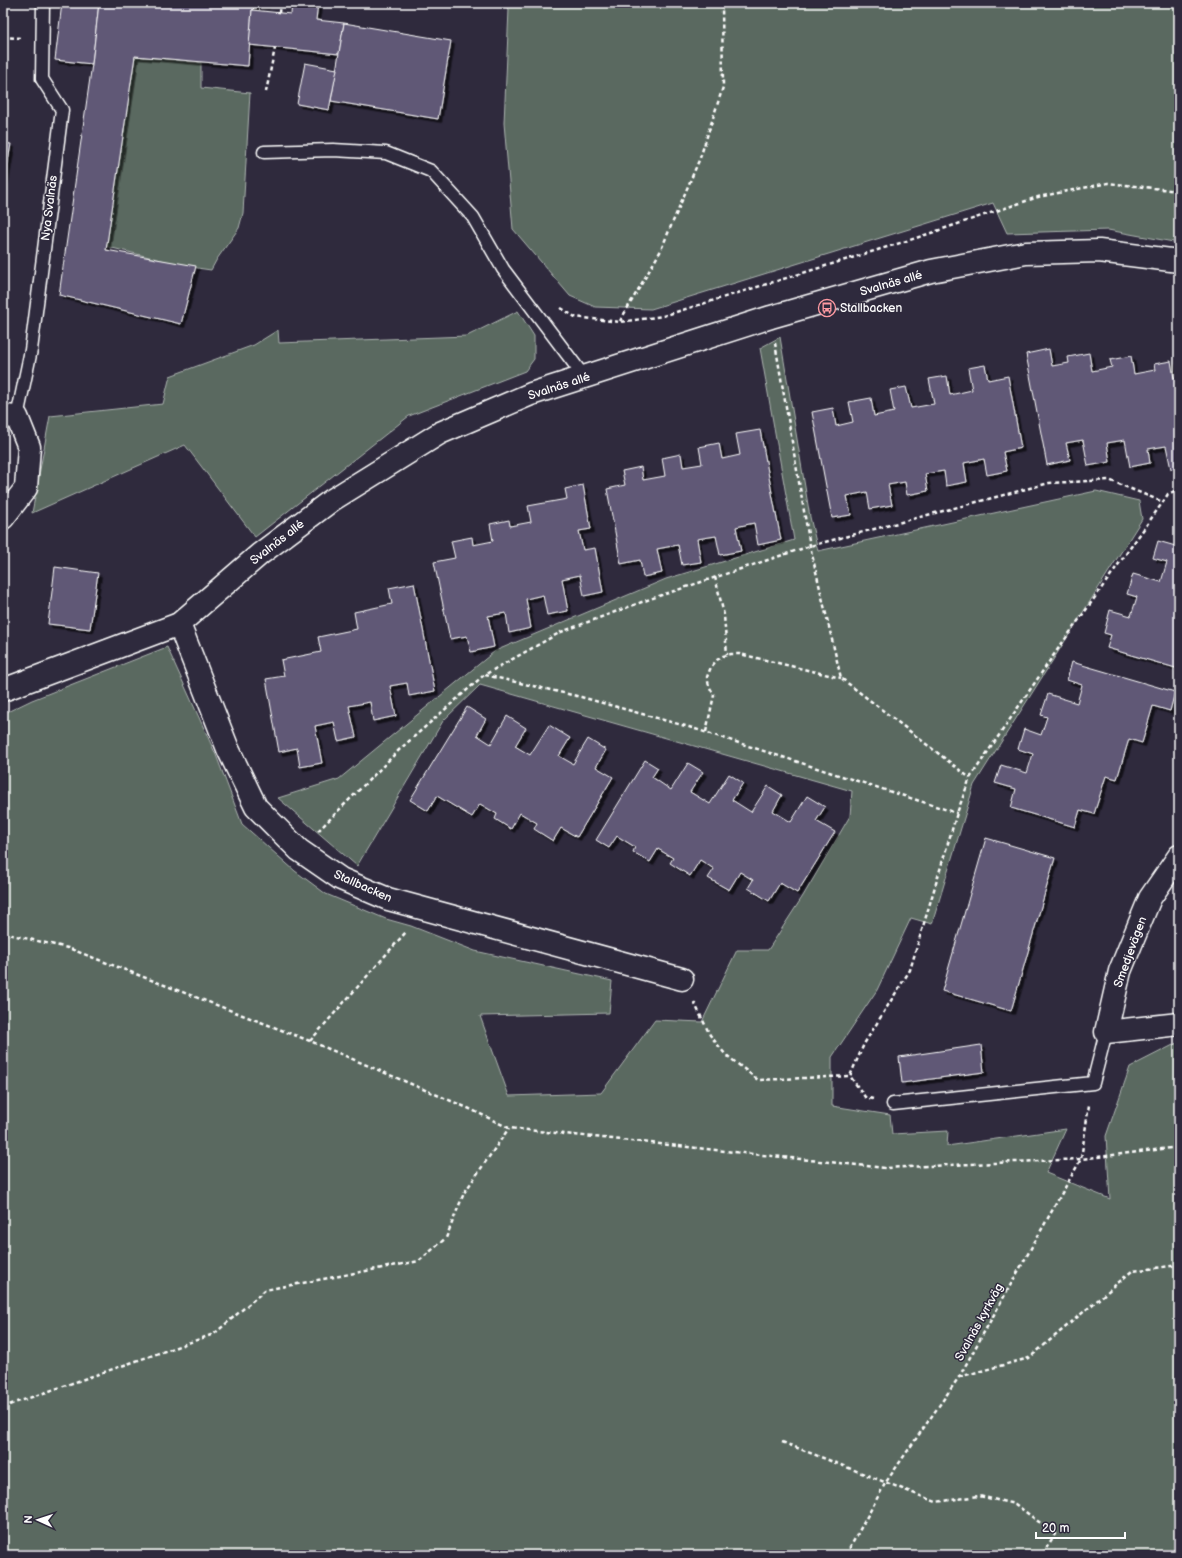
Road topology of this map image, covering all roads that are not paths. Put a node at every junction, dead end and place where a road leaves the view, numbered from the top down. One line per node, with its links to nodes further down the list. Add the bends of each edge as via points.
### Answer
1 (43, 3): 5 (lane, Nya Svalnäs, via 42,79 62,110 31,350)
2 (264, 152): 4 (lane, via 333,150 386,153 431,171 473,217 503,269)
3 (1179, 261): 4 (street, Svalnäs allé, via 1099,251 1026,253 931,271 771,317)
4 (585, 378): 7 (street, Svalnäs allé, via 531,394 440,433 332,500 260,554)
5 (10, 417): 6 (street, Nya Svalnäs, via 29,447 26,488)
6 (3, 518)
7 (179, 624): 8 (street, Svalnäs allé); 10 (street, Stallbacken, via 228,749 256,807 299,850 341,879 388,899)
8 (3, 690)
9 (1179, 856): 12 (street, Smedjevägen, via 1150,898 1120,971)
10 (682, 979)
11 (1179, 1024): 12 (street)
12 (1106, 1032): 13 (lane, via 1093,1083)
13 (893, 1104)

